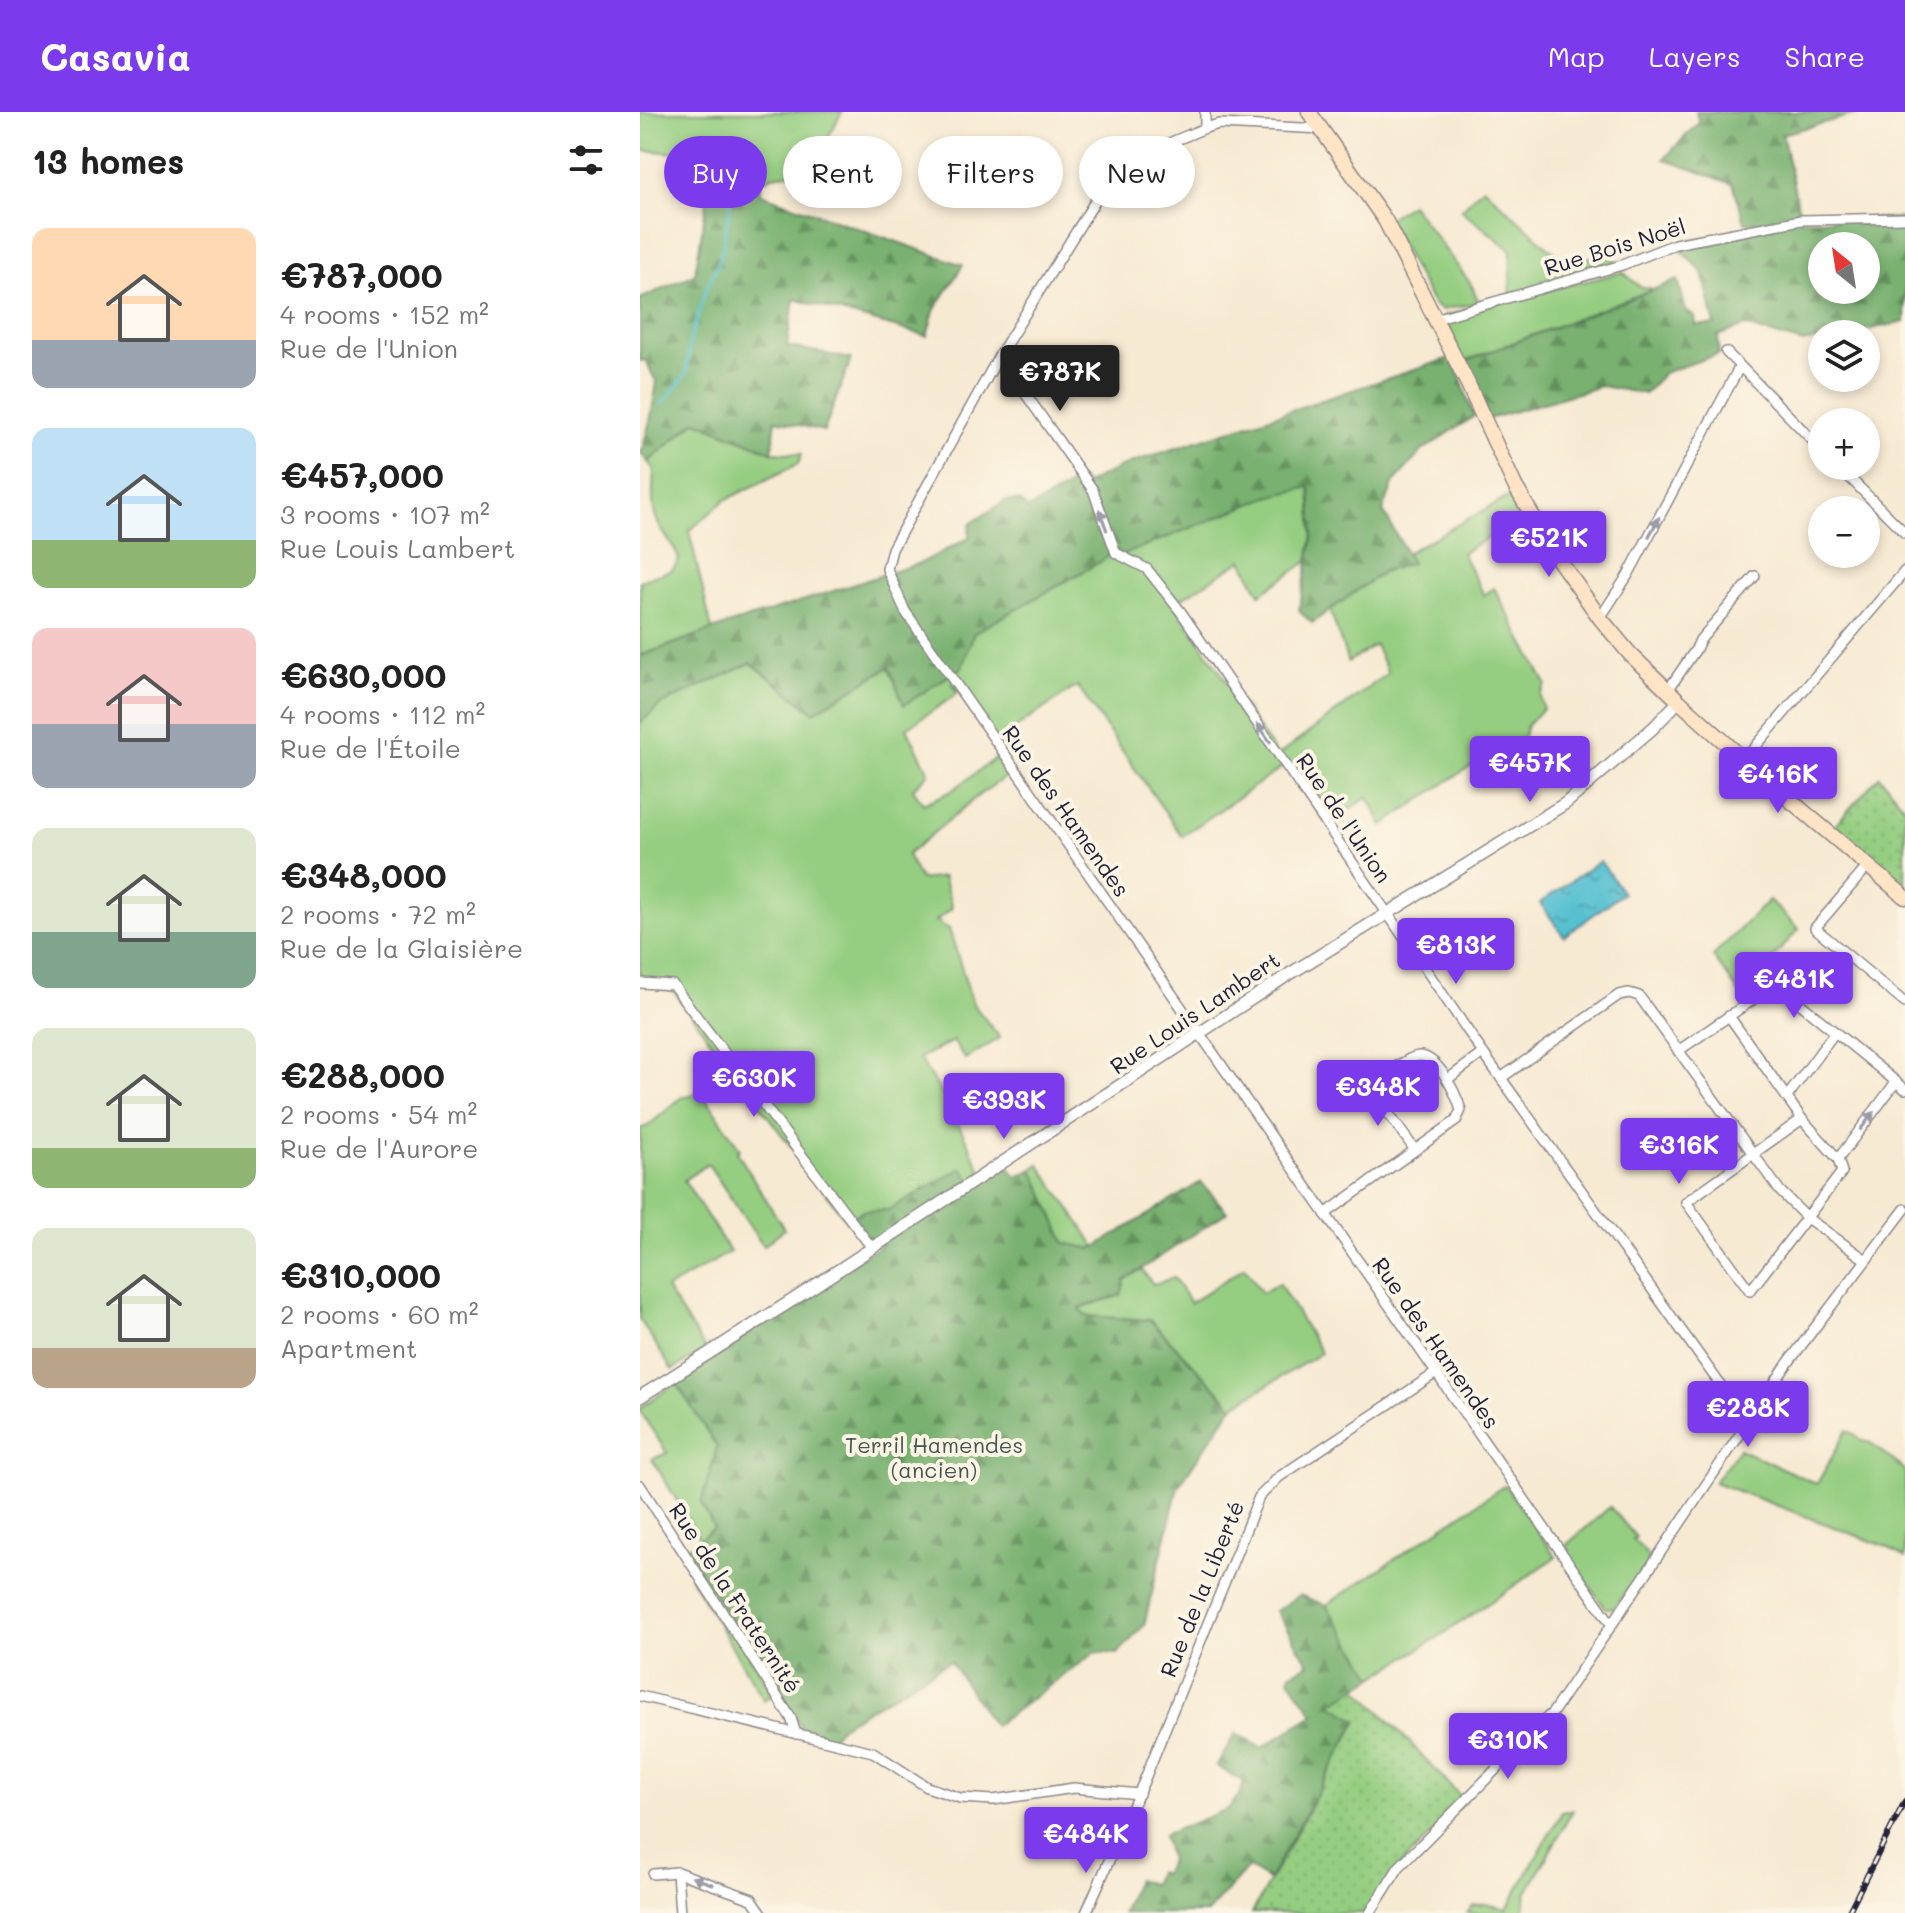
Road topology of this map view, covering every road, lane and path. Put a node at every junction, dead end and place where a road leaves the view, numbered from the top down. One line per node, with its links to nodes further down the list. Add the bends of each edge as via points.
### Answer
1 (1205, 112): 3 (street)
2 (1309, 112): 4 (main road)
3 (1205, 128): 4 (street, Rue des Hamendes, via 1219,124); 8 (street, Rue des Hamendes, via 1119,169)
4 (1323, 129): 6 (main road, via 1385,220)
5 (1905, 218): 6 (street, Rue Bois Noël, via 1801,220 1675,244 1622,265)
6 (1435, 319): 15 (main road, via 1515,486)
7 (1726, 352): 9 (street)
8 (999, 356): 20 (street, Rue de l'Union, one-way to 8, via 1181,612 1152,574 1114,549 1093,490); 25 (street, Rue des Hamendes, via 892,549 887,569 900,603)
9 (1740, 366): 10 (street); 15 (street, one-way to 9)
10 (1808, 436)
11 (1852, 480): 12 (street)
12 (1905, 533)
13 (1905, 571): 17 (street)
14 (1755, 576): 16 (street, via 1700,640)
15 (1600, 618): 16 (main road)
16 (1673, 695): 17 (main road); 20 (street, Rue Louis Lambert, via 1653,728 1566,803)
17 (1745, 759): 18 (main road)
18 (1868, 866): 19 (main road); 22 (street, via 1815,928)
19 (1905, 897)
20 (1386, 913): 25 (street, Rue Louis Lambert); 27 (street, Rue de l'Union)
21 (640, 983): 42 (street, via 673,985)
22 (1905, 1003)
23 (1729, 1016): 24 (street, via 1776,984); 26 (street); 34 (street)
24 (1835, 1032): 31 (street); 34 (street)
25 (1199, 1036): 40 (street, Rue des Hamendes); 42 (street, Rue Louis Lambert)
26 (1678, 1051): 29 (street, via 1639,996 1629,993); 37 (street)
27 (1483, 1053): 29 (street, Rue de l'Union); 30 (street)
28 (1361, 1076): 32 (street)
29 (1501, 1078): 46 (street, Rue de l'Union)
30 (1448, 1079): 32 (street, via 1420,1056); 36 (street, via 1461,1110 1456,1121)
31 (1896, 1082): 33 (street); 38 (street, one-way to 31)
32 (1369, 1087): 36 (street)
33 (1905, 1089)
34 (1787, 1097): 35 (street)
35 (1802, 1119): 37 (street); 38 (street)
36 (1415, 1150): 40 (street)
37 (1751, 1154): 41 (street); 41 (street, via 1686,1202 1750,1291)
38 (1838, 1159): 41 (street, via 1842,1172)
39 (1905, 1209): 43 (street)
40 (1325, 1214): 44 (street, Rue des Hamendes)
41 (1807, 1218): 43 (street)
42 (872, 1248): 45 (street, Rue Louis Lambert)
43 (1866, 1260): 46 (street)
44 (1436, 1373): 48 (street, Rue des Hamendes); 51 (street, Rue de la Liberté, via 1279,1477 1259,1497)
45 (640, 1397)
46 (1747, 1422): 48 (street)
47 (640, 1485): 50 (street, Rue de la Fraternité, via 791,1718)
48 (1612, 1625): 57 (street, via 1553,1712 1399,1867)
49 (640, 1696): 50 (street)
50 (796, 1734): 51 (street, via 873,1752 927,1787 960,1798 993,1800 1074,1788)
51 (1139, 1794): 56 (street, Rue de la Liberté)
52 (677, 1872): 53 (street); 54 (street); 55 (street, one-way to 52, via 752,1899)
53 (653, 1874)
54 (680, 1913)
55 (762, 1913)
56 (1086, 1913)
57 (1370, 1913)

